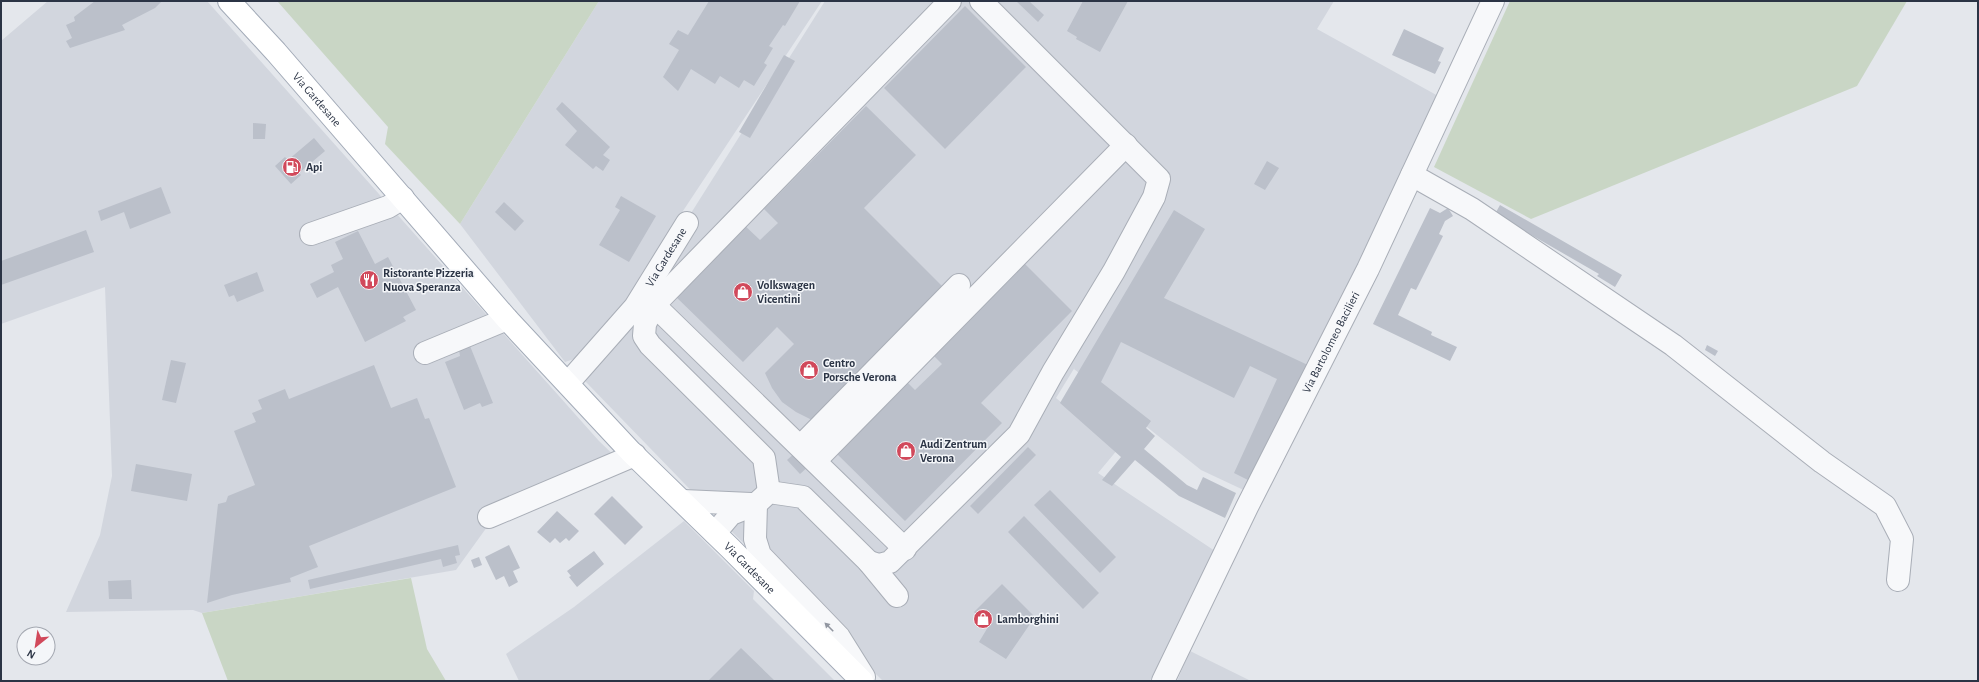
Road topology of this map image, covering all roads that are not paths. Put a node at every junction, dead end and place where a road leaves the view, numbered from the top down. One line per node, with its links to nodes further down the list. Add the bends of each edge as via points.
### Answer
1 (229, 1): 7 (main road, Via Gardesane)
2 (950, 1): 11 (street)
3 (981, 1): 5 (street)
4 (1493, 1): 6 (street, Via Bartolomeo Bacilieri)
5 (1126, 145): 15 (street); 23 (street, via 1159,179 1154,197 1052,372 1019,434)
6 (1412, 175): 25 (street, via 1472,209 1673,345 1822,462 1885,506 1902,539); 29 (street, Via Bartolomeo Bacilieri, via 1368,269 1247,507)
7 (403, 198): 9 (street, via 388,207); 12 (main road, Via Gardesane)
8 (687, 223): 14 (street, Via Gardesane, via 635,307)
9 (311, 234)
10 (959, 285): 15 (street)
11 (654, 305): 15 (street); 17 (street, via 645,324 644,336 650,345)
12 (507, 319): 13 (street); 14 (main road, Via Gardesane)
13 (425, 353)
14 (568, 383): 16 (main road, Via Gardesane)
15 (808, 453): 17 (street); 18 (street); 23 (street)
16 (635, 455): 20 (main road, Via Gardesane); 21 (street)
17 (764, 458): 19 (street)
18 (803, 496): 19 (street); 24 (street)
19 (762, 498): 20 (street); 22 (street, via 743,536); 28 (street, one-way to 19, via 839,637 760,555 755,539)
20 (682, 501): 22 (main road, Via Gardesane)
21 (489, 517)
22 (723, 541): 27 (main road, Via Gardesane)
23 (905, 549): 24 (street, via 890,562 879,566)
24 (869, 562): 26 (street)
25 (1898, 580)
26 (897, 596)
27 (862, 681)
28 (867, 681)
29 (1163, 681)

